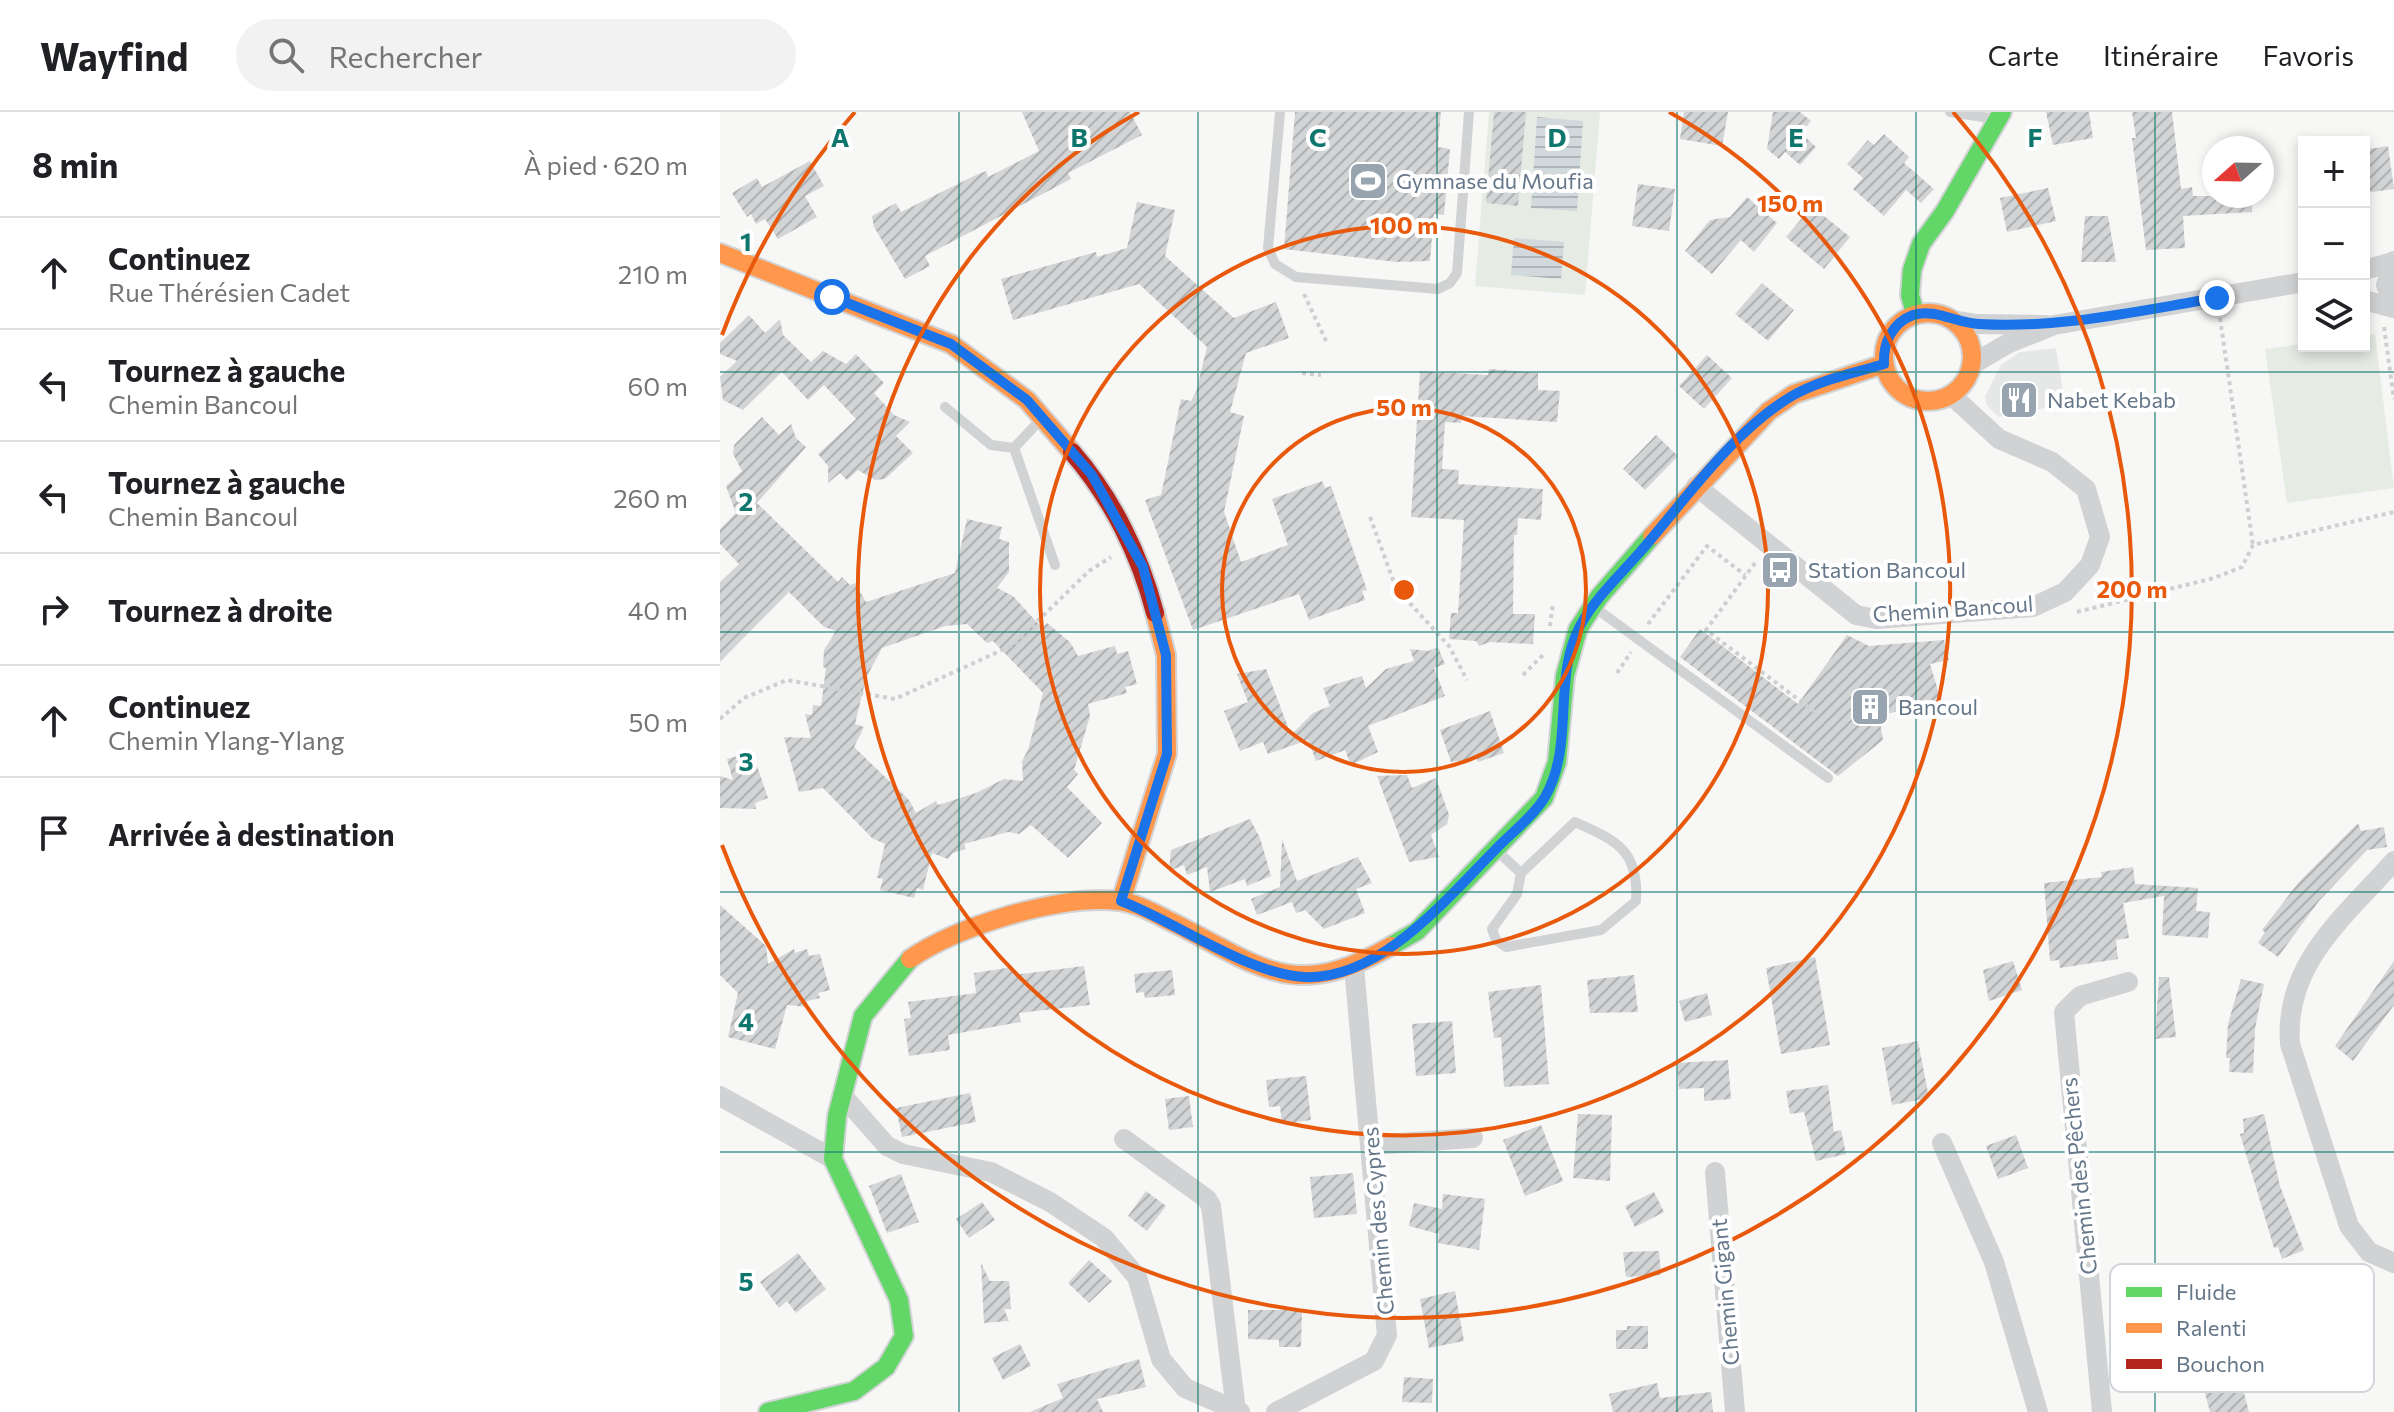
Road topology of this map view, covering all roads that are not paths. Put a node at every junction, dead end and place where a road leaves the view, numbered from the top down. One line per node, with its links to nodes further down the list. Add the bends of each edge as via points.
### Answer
1 (1280, 112): 2 (lane, via 1268,248 1275,264 1296,277 1438,289 1457,273)
2 (1469, 112)
3 (1950, 112): 4 (lane)
4 (2000, 116): 10 (main road, via 1921,244 1912,270)
5 (720, 253): 17 (main road, via 951,344 1027,400)
6 (2394, 262): 7 (street); 9 (street)
7 (2370, 268)
8 (2298, 283): 12 (street)
9 (2383, 304)
10 (1915, 314): 11 (main road, via 1940,314); 13 (main road, via 1894,328)
11 (1952, 320): 12 (street); 14 (main road, via 1968,339)
12 (2054, 325): 14 (street)
13 (1884, 364): 15 (main road, via 1905,395 1928,401); 19 (main road, via 1794,394 1751,427)
14 (1971, 365): 15 (main road)
15 (1951, 395): 19 (street, Chemin Bancoul, via 1999,439 2052,462 2086,489 2100,537 2090,565 2065,592 2033,607 1876,619 1856,615)
16 (945, 407): 18 (lane, via 991,445)
17 (1042, 418): 18 (lane); 26 (main road, via 1092,475 1143,567 1166,655 1167,754)
18 (1014, 448): 20 (lane)
19 (1696, 486): 21 (main road)
20 (1055, 565)
21 (1593, 605): 22 (lane); 23 (main road, via 1578,629 1565,676 1557,762 1544,798)
22 (1828, 778)
23 (1495, 849): 25 (lane); 27 (main road, via 1417,931)
24 (2394, 861): 37 (street, via 2311,955 2288,1015 2290,1044 2349,1226 2369,1252)
25 (1521, 873): 25 (lane, via 1517,894 1492,929 1506,947 1601,930 1636,901 1630,857 1616,841 1575,822)
26 (1121, 901): 27 (main road, via 1267,971 1307,977); 29 (main road, via 1077,901 932,943 901,965 863,1016)
27 (1354, 967): 34 (street, Chemin des Cypres)
28 (2128, 982): 43 (street, Chemin des Pêchers, via 2080,996 2064,1012)
29 (842, 1095): 35 (main road); 38 (street, via 887,1146 991,1172 1104,1238 1137,1277 1161,1359 1185,1388)
30 (720, 1096): 35 (street)
31 (1473, 1138): 34 (street)
32 (1124, 1139): 38 (street, via 1211,1206)
33 (1942, 1143): 42 (street, via 1994,1262)
34 (1371, 1145): 40 (street, Chemin des Cypres, via 1387,1321 1383,1349 1363,1369)
35 (833, 1159): 39 (main road, via 899,1300 904,1336 886,1367 854,1391)
36 (1715, 1172): 41 (street, Chemin Gigant)
37 (2394, 1263)
38 (1238, 1411)
39 (771, 1412)
40 (1276, 1412)
41 (1735, 1412)
42 (2038, 1412)
43 (2102, 1412)

